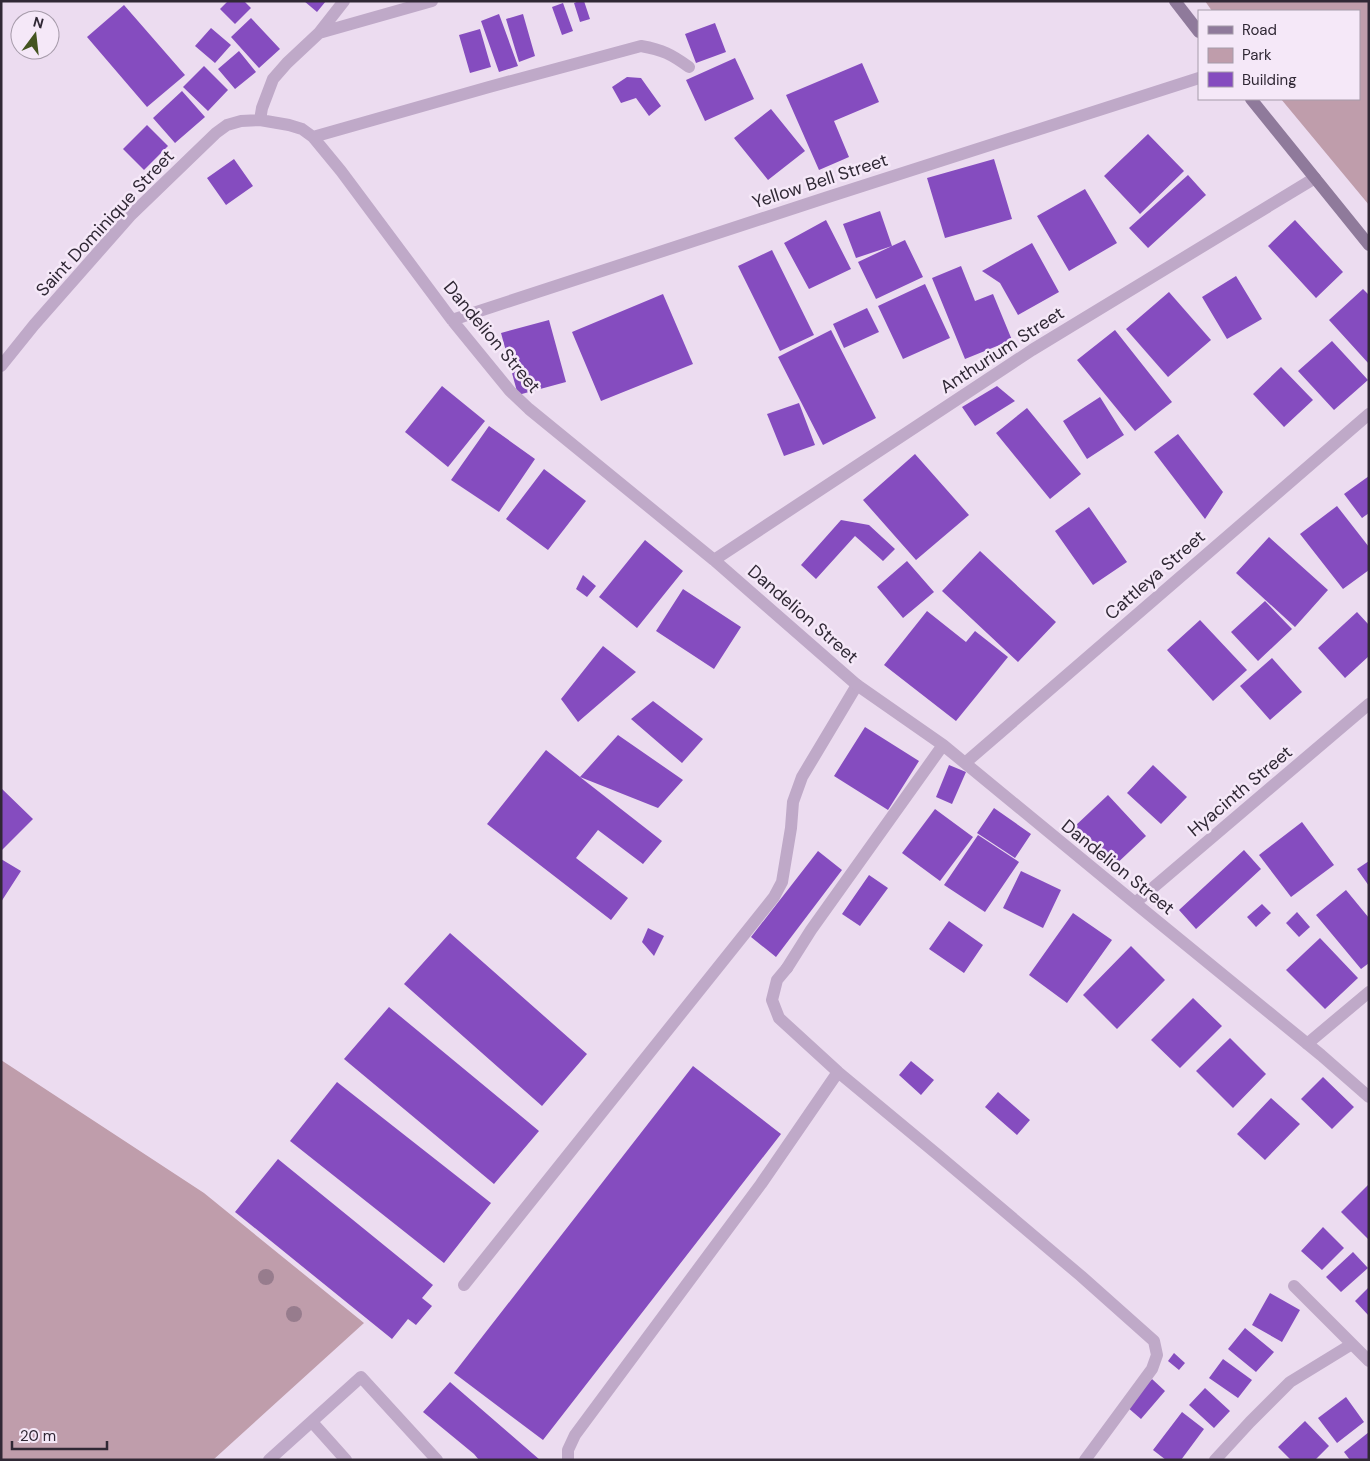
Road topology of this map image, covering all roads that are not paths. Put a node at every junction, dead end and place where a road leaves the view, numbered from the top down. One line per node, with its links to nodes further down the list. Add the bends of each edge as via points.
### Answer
1 (344, 1): 5 (street)
2 (432, 1): 5 (street)
3 (1175, 1): 4 (street)
4 (1198, 31)
5 (319, 33): 9 (street, via 273,80)
6 (689, 67): 10 (street, via 660,49 641,46)
7 (1198, 78): 13 (street, Yellow Bell Street)
8 (1253, 100): 11 (street)
9 (260, 120): 10 (street, Dandelion Street, via 302,129); 14 (street, Saint Dominique Street, via 227,125 177,170 130,216)
10 (313, 137): 13 (street, Dandelion Street)
11 (1315, 178): 12 (street); 16 (street, Anthurium Street, via 1032,350)
12 (1369, 245)
13 (452, 320): 16 (street, Dandelion Street, via 510,391 529,409)
14 (1, 366)
15 (1369, 414): 20 (street, Cattleya Street)
16 (714, 560): 17 (street, Dandelion Street)
17 (857, 685): 19 (street, Dandelion Street); 26 (street, via 802,777 793,802 782,882 774,897)
18 (1369, 704): 21 (street, Hyacinth Street)
19 (943, 745): 20 (street, Dandelion Street); 24 (street, via 777,980 772,1000 779,1018)
20 (965, 763): 21 (street, Dandelion Street)
21 (1134, 904): 23 (street, Dandelion Street)
22 (1369, 992): 23 (street)
23 (1307, 1044): 25 (street, Dandelion Street)
24 (838, 1072): 34 (street, via 761,1184 575,1435 568,1450); 35 (street, via 1154,1341 1157,1355 1152,1369)
25 (1369, 1097)
26 (464, 1285)
27 (1294, 1286): 28 (street)
28 (1352, 1344): 29 (street); 36 (street, via 1290,1382)
29 (1369, 1361)
30 (312, 1422): 31 (street); 32 (street); 33 (street, via 362,1377)
31 (269, 1460)
32 (346, 1460)
33 (437, 1460)
34 (568, 1460)
35 (1085, 1460)
36 (1215, 1460)

